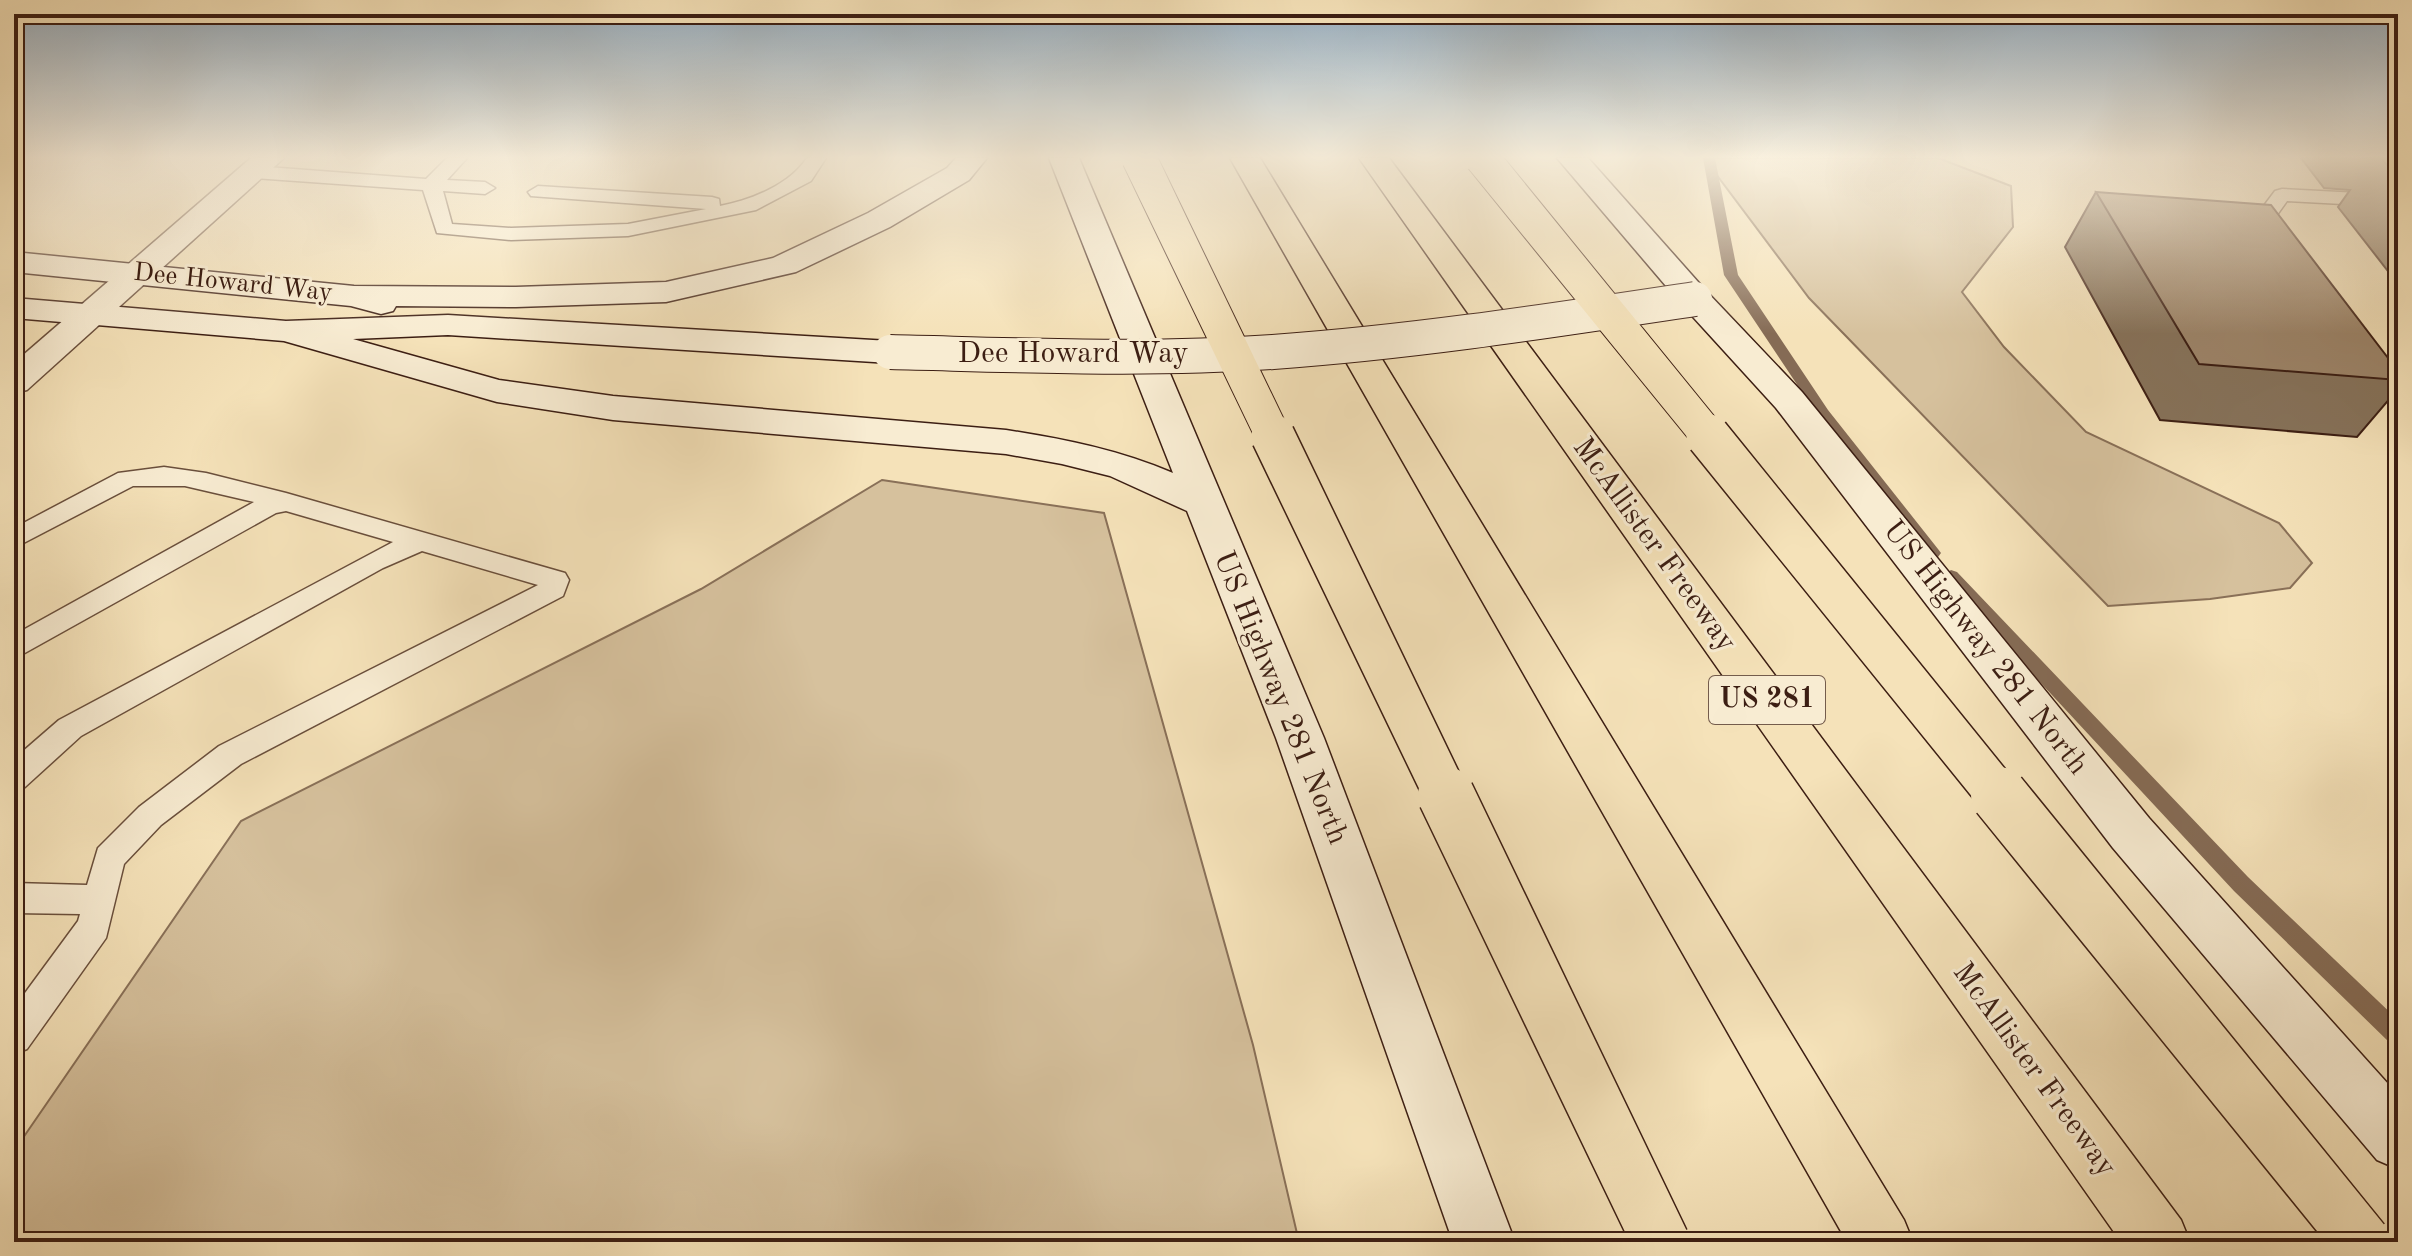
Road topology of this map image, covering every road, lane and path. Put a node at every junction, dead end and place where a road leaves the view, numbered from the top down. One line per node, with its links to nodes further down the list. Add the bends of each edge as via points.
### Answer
1 (204, 217): 14 (main road)
2 (440, 217): 3 (lane, via 444,229 511,234 628,230)
3 (695, 217)
4 (885, 217): 15 (main road, via 784,265 666,292)
5 (1088, 217): 23 (main road, US Highway 281 North)
6 (1167, 217): 33 (highway, bridge)
7 (1279, 217): 34 (highway)
8 (1416, 217): 35 (highway, McAllister Freeway / US 281)
9 (1530, 217): 36 (highway, bridge)
10 (1623, 217): 16 (main road, US Highway 281 North)
11 (2268, 217): 12 (lane)
12 (2295, 253)
13 (14, 262): 14 (main road, Dee Howard Way)
14 (141, 273): 15 (main road, Dee Howard Way); 18 (main road)
15 (354, 296): 19 (main road, Dee Howard Way)
16 (1695, 299): 19 (main road, Dee Howard Way, bridge, via 1463,334 1271,352 1115,357 890,352); 31 (main road, US Highway 281 North, via 1789,400 2131,833)
17 (14, 308): 18 (main road, Dee Howard Way)
18 (94, 315): 20 (main road, Dee Howard Way); 21 (main road)
19 (448, 325): 20 (main road, Dee Howard Way)
20 (286, 331): 23 (main road, via 497,391 613,408 1062,451 1123,467)
21 (14, 382)
22 (286, 502): 24 (lane, via 144,474); 25 (lane); 26 (lane, via 243,518)
23 (1203, 502): 32 (main road, US Highway 281 North, via 1300,738)
24 (14, 539)
25 (417, 542): 27 (lane, via 70,728); 29 (lane, via 555,580 553,589 230,755 150,816 109,858)
26 (14, 648)
27 (14, 778)
28 (14, 898): 29 (lane)
29 (100, 900): 30 (lane, via 94,927)
30 (14, 1037)
31 (2398, 1139)
32 (1484, 1242)
33 (1661, 1242)
34 (1882, 1242)
35 (2159, 1242)
36 (2362, 1242)

